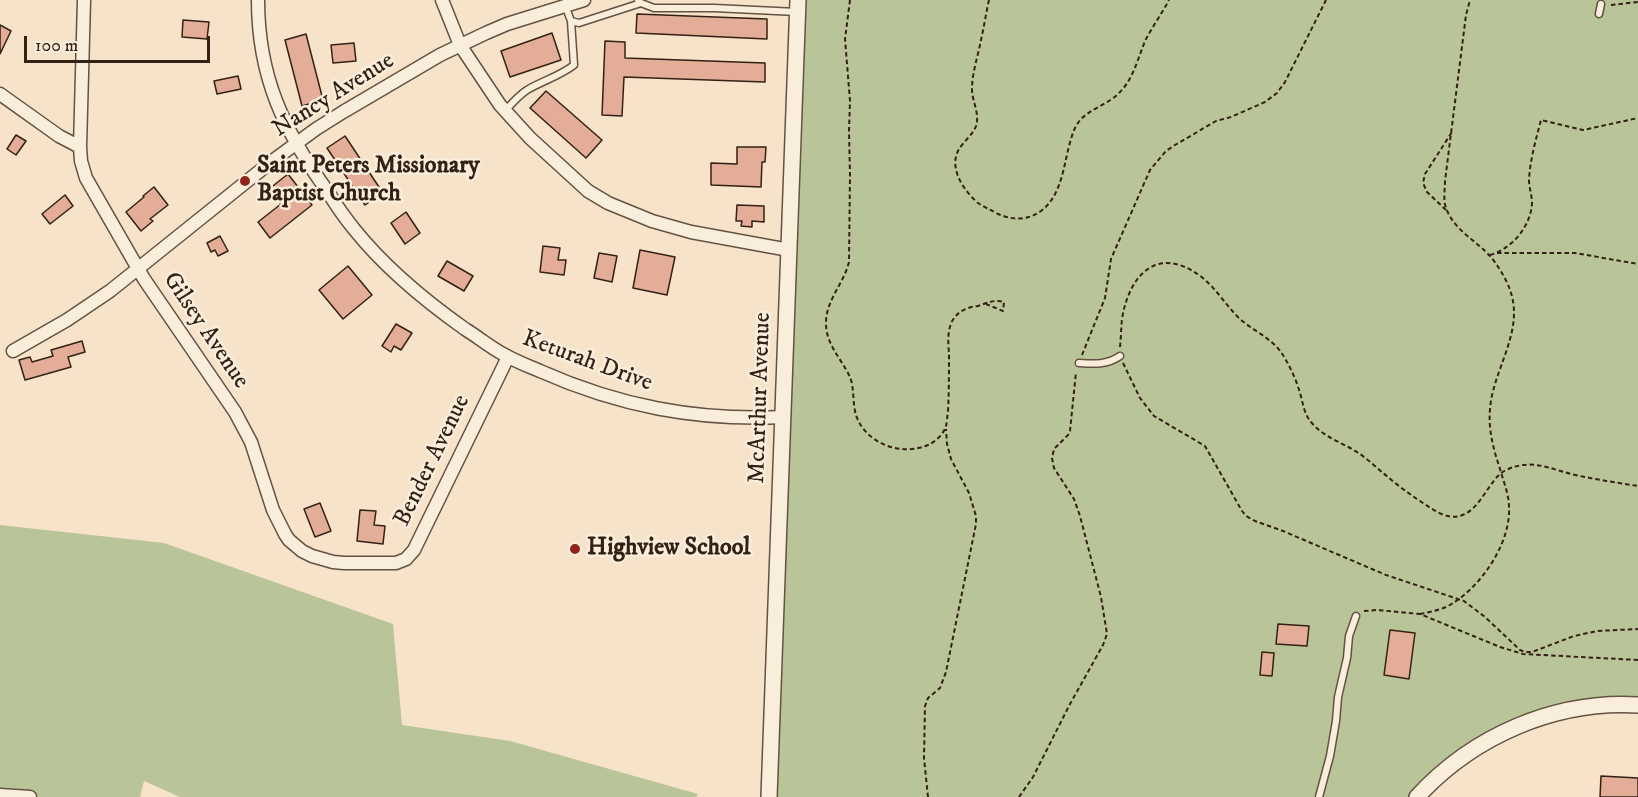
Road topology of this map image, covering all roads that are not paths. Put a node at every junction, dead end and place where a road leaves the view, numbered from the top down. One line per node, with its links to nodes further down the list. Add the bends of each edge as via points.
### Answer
1 (84, 0): 15 (street, Gilsey Avenue)
2 (258, 0): 14 (street, Keturah Drive, via 265,68)
3 (442, 0): 11 (street)
4 (584, 0): 7 (street, Nancy Avenue)
5 (639, 1): 8 (lane, via 654,8); 10 (lane, via 579,23)
6 (1601, 4): 9 (lane)
7 (565, 5): 10 (lane); 11 (street, Nancy Avenue)
8 (798, 6): 16 (street, McArthur Avenue)
9 (1599, 14)
10 (571, 21): 13 (lane, via 574,65 525,91)
11 (460, 45): 13 (street); 14 (street, Nancy Avenue)
12 (0, 94): 15 (street)
13 (505, 111): 16 (street, via 578,184 608,203 671,227)
14 (295, 144): 17 (street, Nancy Avenue); 20 (street, Keturah Drive, via 352,227 396,274 435,307)
15 (80, 147): 17 (street, Gilsey Avenue, via 86,178)
16 (789, 250): 22 (street, McArthur Avenue)
17 (137, 268): 18 (street, Nancy Avenue, via 67,320); 23 (street, Gilsey Avenue, via 235,412 251,442 273,510 289,540 302,551 333,562)
18 (13, 351)
19 (1120, 356): 21 (lane, via 1102,364)
20 (508, 357): 22 (street, Keturah Drive, via 585,389 655,409 712,417); 23 (street, Bender Avenue, via 414,550 406,559)
21 (1079, 363)
22 (783, 417): 28 (street, McArthur Avenue)
23 (380, 564)
24 (1356, 616): 29 (lane)
25 (1638, 705): 30 (street, via 1589,707 1525,723 1478,746 1449,766)
26 (0, 795): 27 (street)
27 (30, 797)
28 (769, 797)
29 (1319, 797)
30 (1417, 797)

